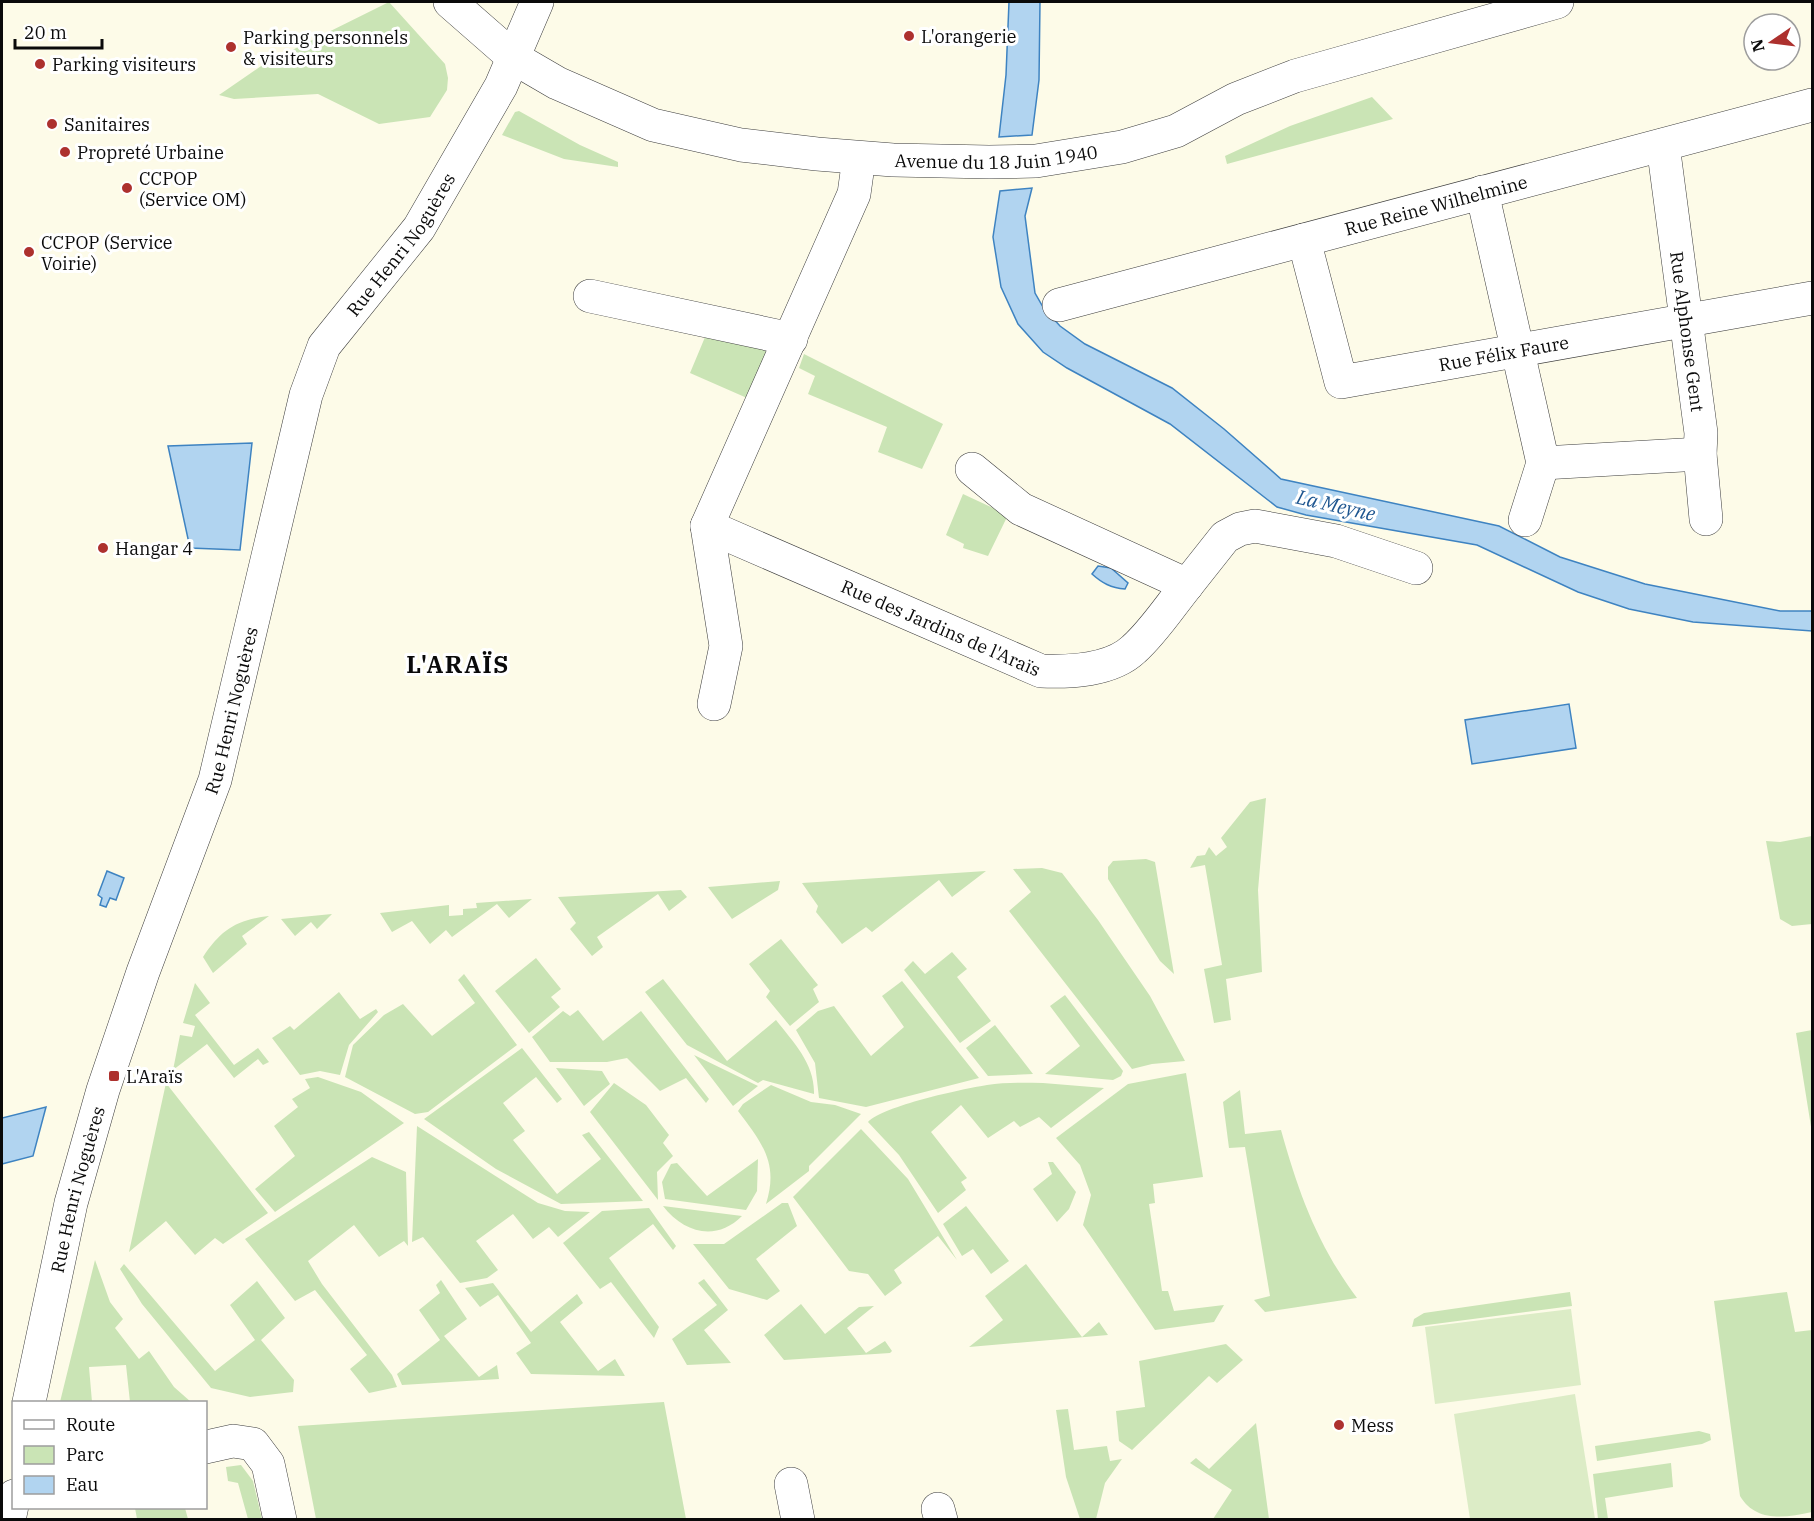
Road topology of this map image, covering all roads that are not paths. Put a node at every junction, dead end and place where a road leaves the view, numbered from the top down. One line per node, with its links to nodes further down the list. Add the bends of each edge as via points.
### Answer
1 (450, 2): 4 (street, Avenue du 18 Juin 1940)
2 (537, 2): 4 (street, Rue Henri Noguères)
3 (1557, 2): 7 (street, Avenue du 18 Juin 1940, via 1295,76 1236,99 1176,131 1122,147 1035,161)
4 (514, 58): 7 (street, Avenue du 18 Juin 1940, via 557,83 652,125 741,145); 25 (street, Rue Henri Noguères, via 419,228 324,346 306,395 215,780 143,972 97,1110 71,1203)
5 (1812, 105): 6 (street, Rue Reine Wilhelmine)
6 (1663, 145): 8 (street, Rue Reine Wilhelmine); 13 (street, Rue Alphonse Gent)
7 (859, 158): 14 (street, via 854,194)
8 (1482, 192): 9 (street, Rue Reine Wilhelmine); 15 (street)
9 (1304, 240): 12 (street, Rue Reine Wilhelmine); 15 (street, Rue Félix Faure, via 1341,382)
10 (590, 296): 14 (street)
11 (1812, 298): 13 (street, Rue Félix Faure)
12 (1059, 305)
13 (1688, 321): 15 (street, Rue Félix Faure); 16 (street, Rue Alphonse Gent)
14 (791, 339): 21 (street)
15 (1517, 349): 17 (street)
16 (1700, 454): 17 (street); 19 (street, Rue Alphonse Gent)
17 (1543, 463): 20 (street)
18 (972, 469): 23 (street, via 1021,509)
19 (1706, 519)
20 (1525, 520)
21 (707, 526): 23 (street, Rue des Jardins de l'Araïs, via 1041,671 1074,672 1133,651); 24 (street, via 726,646)
22 (1416, 568): 23 (street, Rue des Jardins de l'Araïs, via 1336,541 1255,526 1226,537)
23 (1187, 585)
24 (714, 704)
25 (30, 1401)
26 (207, 1447): 28 (street, via 232,1441 253,1444 268,1464)
27 (790, 1484): 29 (street)
28 (280, 1520)
29 (798, 1520)

